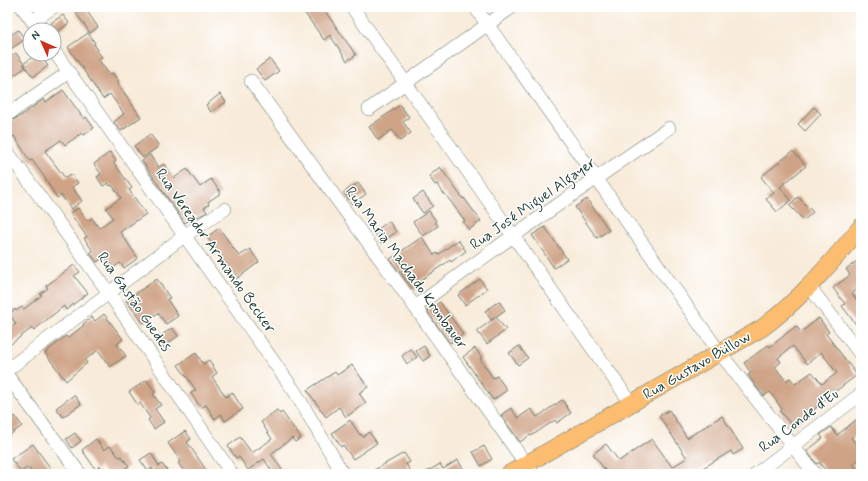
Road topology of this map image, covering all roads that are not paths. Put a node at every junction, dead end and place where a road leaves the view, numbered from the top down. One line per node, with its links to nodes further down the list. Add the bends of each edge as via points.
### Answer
1 (22, 7): 6 (street)
2 (53, 7): 7 (street)
3 (352, 7): 12 (street)
4 (475, 7): 8 (street)
5 (512, 7): 8 (street)
6 (33, 22)
7 (40, 22)
8 (487, 25): 12 (street); 17 (street)
9 (62, 62): 10 (street, Rua Vereador Armando Becker)
10 (69, 72): 14 (street); 20 (street, Rua Vereador Armando Becker)
11 (251, 81): 24 (street, Rua Maria Machado Kronbauer)
12 (406, 83): 13 (street); 21 (street)
13 (369, 109)
14 (7, 115)
15 (670, 128): 17 (street, Rua José Miguel Algayer)
16 (7, 150): 23 (street, Rua Gastão Guedes)
17 (597, 179): 21 (street, Rua José Miguel Algayer); 25 (street)
18 (225, 209): 20 (street)
19 (861, 227): 22 (main road, Rua Gustavo Büllow)
20 (184, 236): 23 (street); 35 (street, Rua Vereador Armando Becker, via 295,392)
21 (514, 236): 24 (street, Rua José Miguel Algayer); 30 (street)
22 (809, 286): 25 (main road, Rua Gustavo Büllow, via 781,314); 26 (street)
23 (109, 293): 27 (street); 34 (street, Rua Gastão Guedes)
24 (415, 307): 32 (street, Rua Maria Machado Kronbauer)
25 (720, 353): 30 (main road, Rua Gustavo Büllow); 31 (street)
26 (861, 355)
27 (7, 370)
28 (7, 375): 33 (street)
29 (861, 394): 31 (street, Rua Conde d'Eu)
30 (631, 403): 32 (main road, Rua Gustavo Büllow)
31 (793, 446): 37 (street, Rua Conde d'Eu); 38 (street)
32 (529, 469): 36 (main road, Rua Gustavo Büllow)
33 (80, 474)
34 (232, 474)
35 (343, 474)
36 (509, 474)
37 (756, 474)
38 (815, 474)

